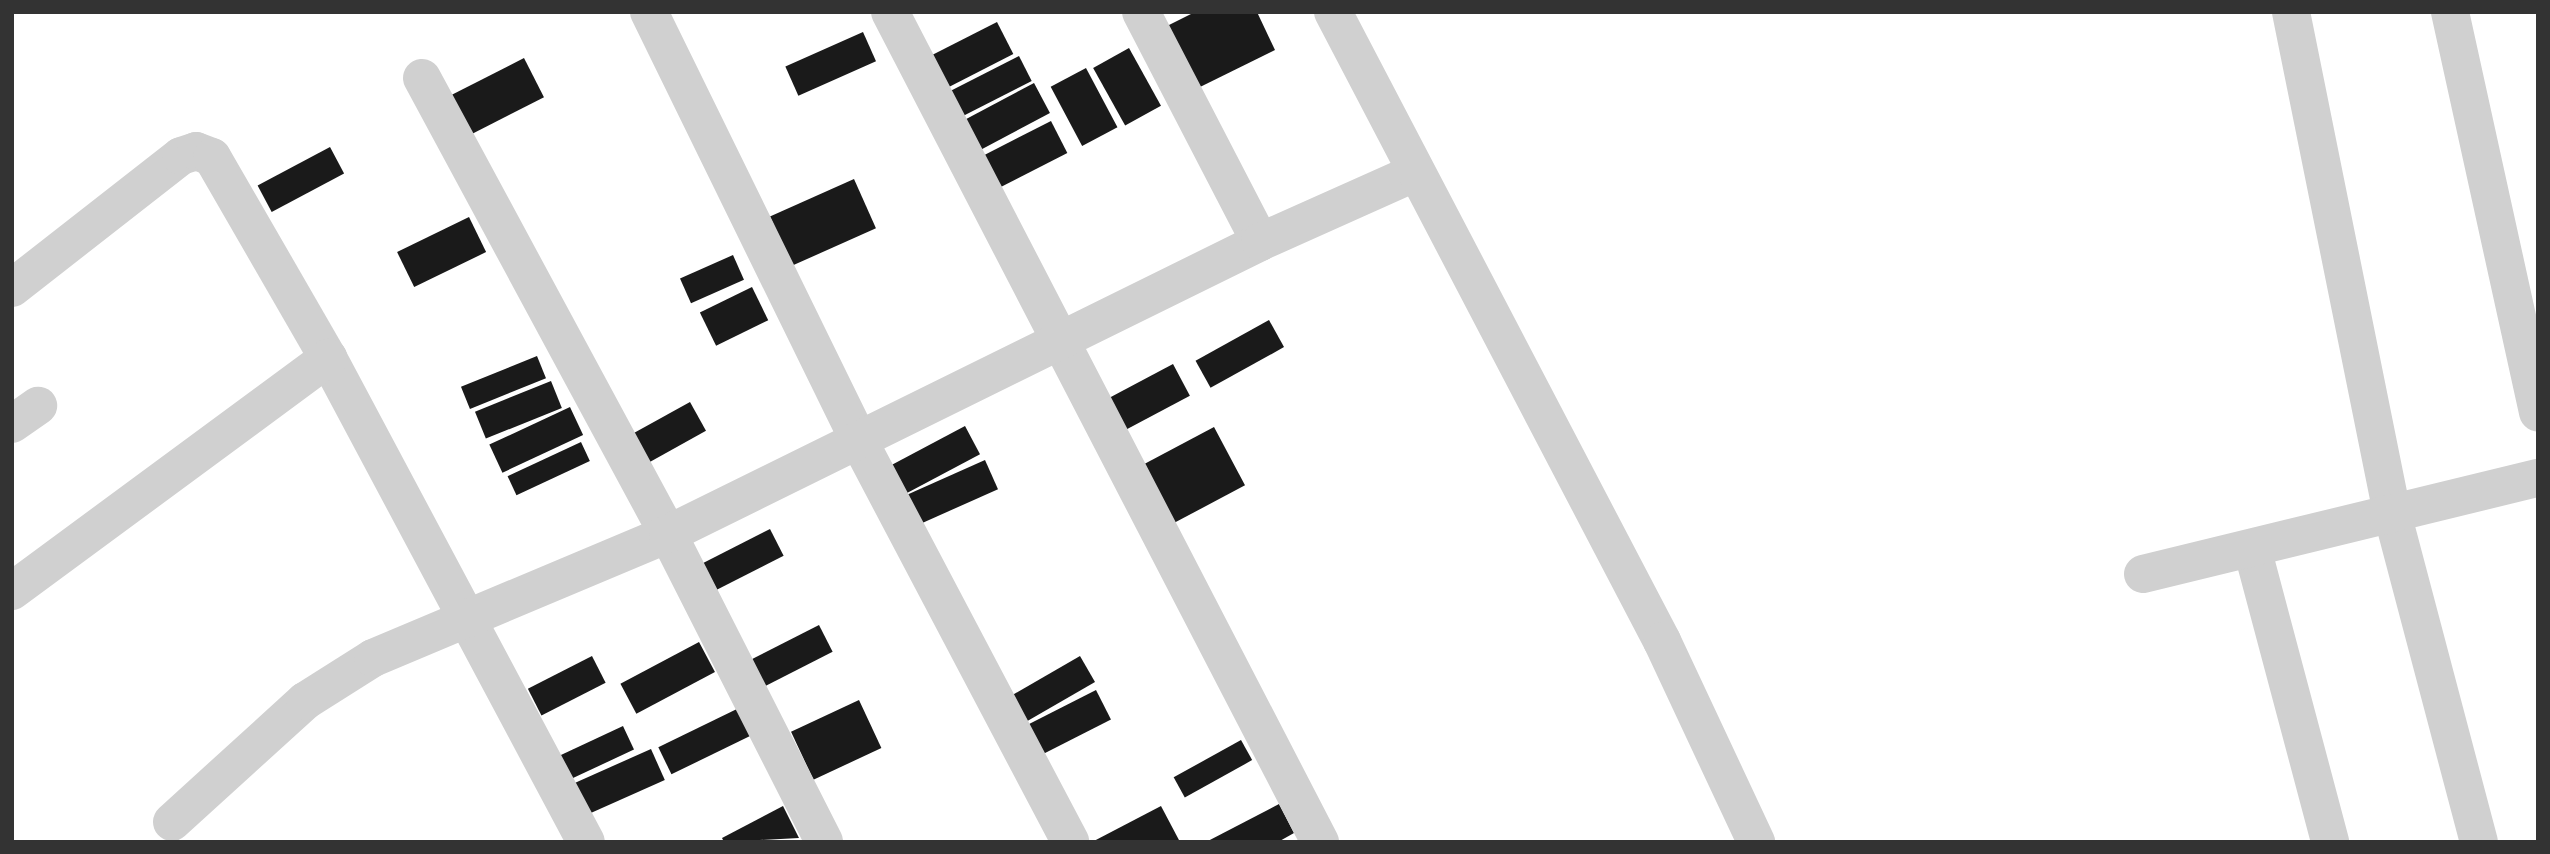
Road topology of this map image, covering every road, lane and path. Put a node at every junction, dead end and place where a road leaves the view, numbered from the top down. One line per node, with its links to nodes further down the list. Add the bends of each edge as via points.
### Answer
1 (649, 12): 14 (street)
2 (890, 12): 11 (street)
3 (1141, 12): 9 (street)
4 (1333, 12): 8 (street)
5 (2291, 12): 16 (street)
6 (2450, 12): 13 (street)
7 (422, 78): 17 (street)
8 (1414, 173): 9 (street); 27 (street, via 1662,640)
9 (1261, 242): 11 (street)
10 (12, 288): 12 (street, via 181,156 196,151 222,168)
11 (1060, 343): 14 (street); 26 (street)
12 (328, 358): 20 (street); 21 (street)
13 (2538, 412)
14 (859, 441): 17 (street); 25 (street)
15 (2538, 478): 16 (street)
16 (2392, 513): 18 (street); 29 (street)
17 (668, 534): 21 (street); 24 (street)
18 (2252, 548): 19 (street); 28 (street)
19 (2143, 574)
20 (12, 592)
21 (470, 619): 22 (street, via 373,658 305,701); 23 (street)
22 (172, 821)
23 (586, 842)
24 (824, 842)
25 (1070, 842)
26 (1320, 842)
27 (1756, 842)
28 (2330, 842)
29 (2479, 842)

